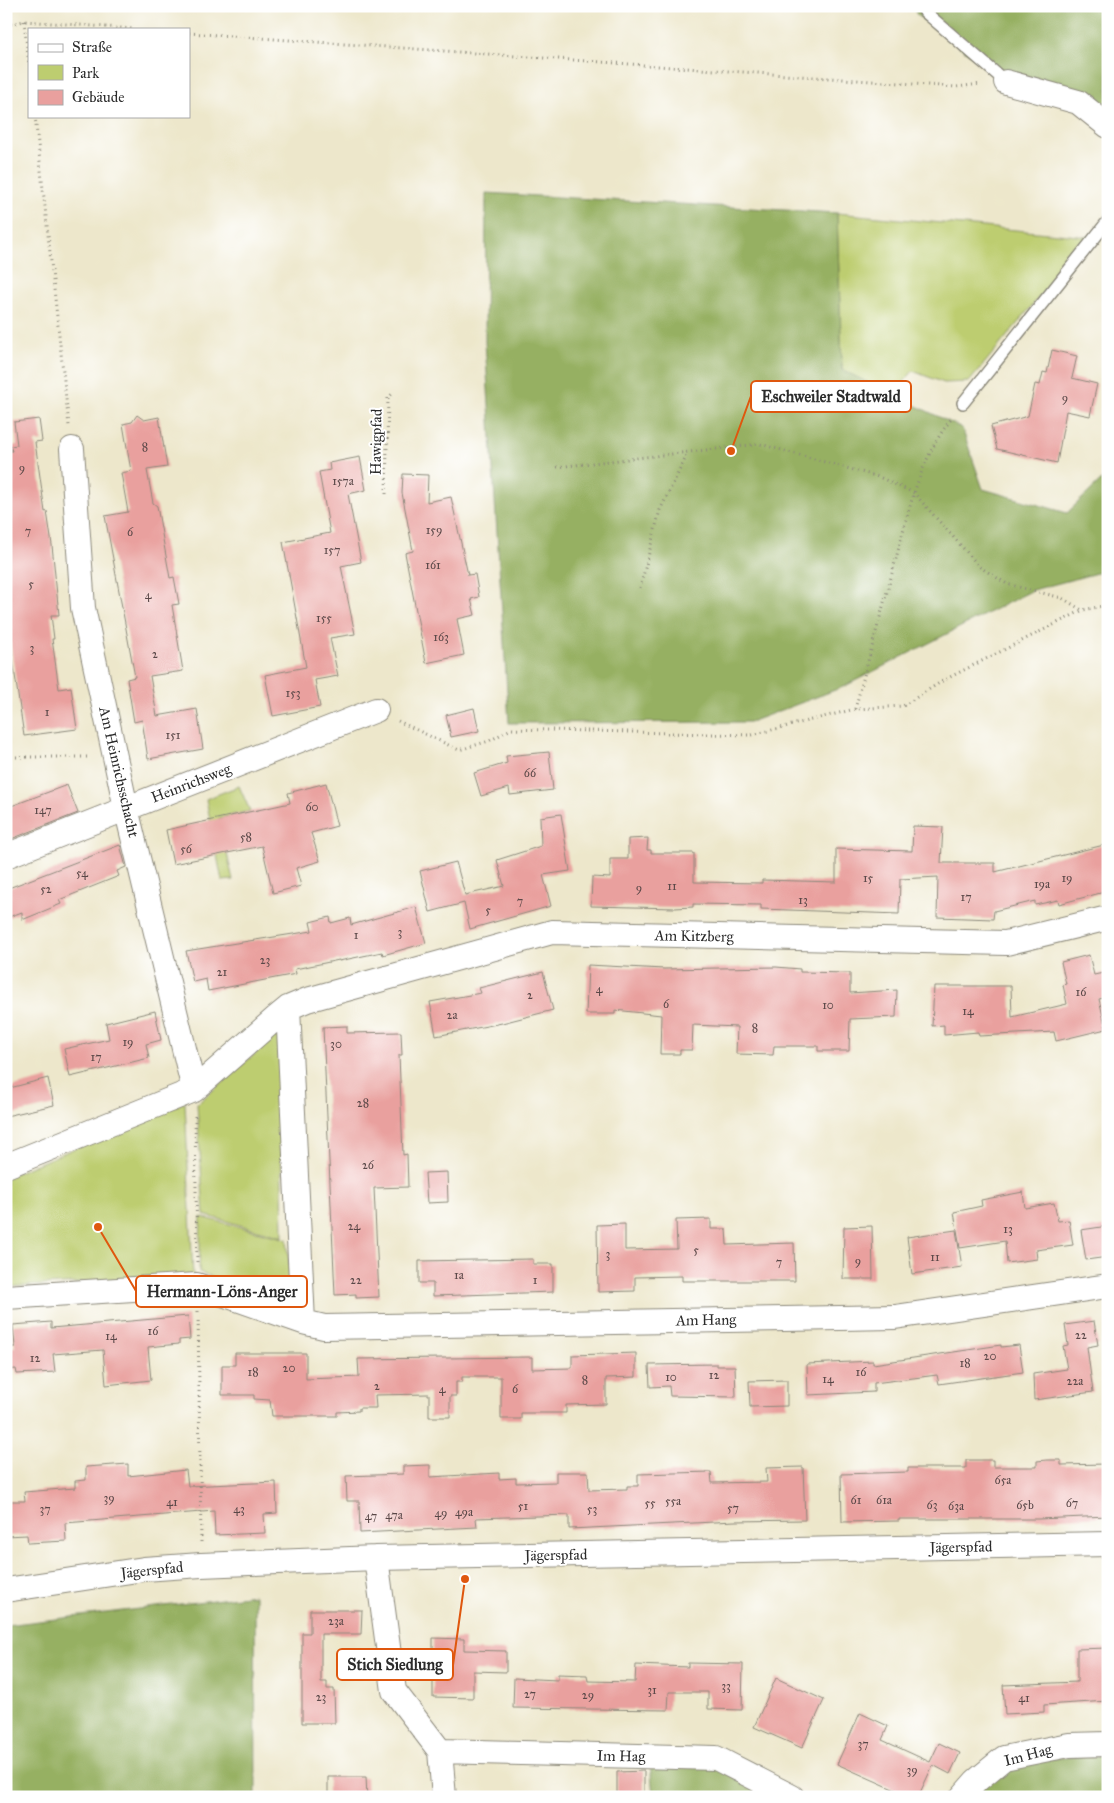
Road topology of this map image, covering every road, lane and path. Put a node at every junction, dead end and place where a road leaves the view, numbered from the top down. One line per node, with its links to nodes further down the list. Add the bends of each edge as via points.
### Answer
1 (922, 6): 7 (lane)
2 (24, 21): 3 (path); 4 (path); 6 (path)
3 (6, 25)
4 (120, 28)
5 (190, 33): 7 (path, via 956,87)
6 (28, 56)
7 (1006, 82): 9 (street, via 1078,102)
8 (34, 118): 13 (path)
9 (1108, 126)
10 (1108, 221): 12 (lane)
11 (393, 393): 17 (path, Hawigpfad, via 388,398)
12 (963, 403): 16 (path, via 940,433)
13 (72, 449): 24 (street, Am Heinrichsschacht, via 83,608)
14 (688, 452): 15 (path); 16 (path, via 760,444 879,477); 18 (path, via 660,510)
15 (557, 467)
16 (914, 493): 20 (path, via 980,567 1007,584 1062,598); 21 (path)
17 (386, 494)
18 (640, 588)
19 (1108, 605): 20 (path)
20 (1083, 610): 21 (path, via 944,680 903,706)
21 (854, 709): 22 (path, via 752,735 511,729 489,741 459,750)
22 (376, 710): 25 (street, Heinrichsweg)
23 (6, 757): 24 (path)
24 (115, 758): 25 (street, Am Heinrichsschacht)
25 (126, 808): 26 (street, Heinrichsweg); 29 (street, Am Heinrichsschacht)
26 (6, 856)
27 (1108, 918): 28 (street, Am Kitzberg, via 1006,944 552,932)
28 (288, 1008): 29 (street, Am Kitzberg); 34 (street)
29 (194, 1090): 30 (street, Am Kitzberg); 31 (path)
30 (6, 1166)
31 (197, 1285): 33 (street); 34 (street, Am Hang); 37 (path)
32 (1108, 1286): 34 (street, Am Hang, via 895,1317 324,1327)
33 (6, 1297)
34 (303, 1322)
35 (1108, 1544): 36 (street, Jägerspfad)
36 (376, 1558): 37 (street, Jägerspfad); 40 (street, via 394,1691)
37 (201, 1565): 38 (street, Jägerspfad, via 144,1569)
38 (6, 1590)
39 (1108, 1744): 43 (street, Im Hag, via 1069,1745 1004,1758)
40 (440, 1751): 41 (street); 42 (street, Im Hag, via 716,1758)
41 (444, 1797)
42 (792, 1797)
43 (962, 1797)

